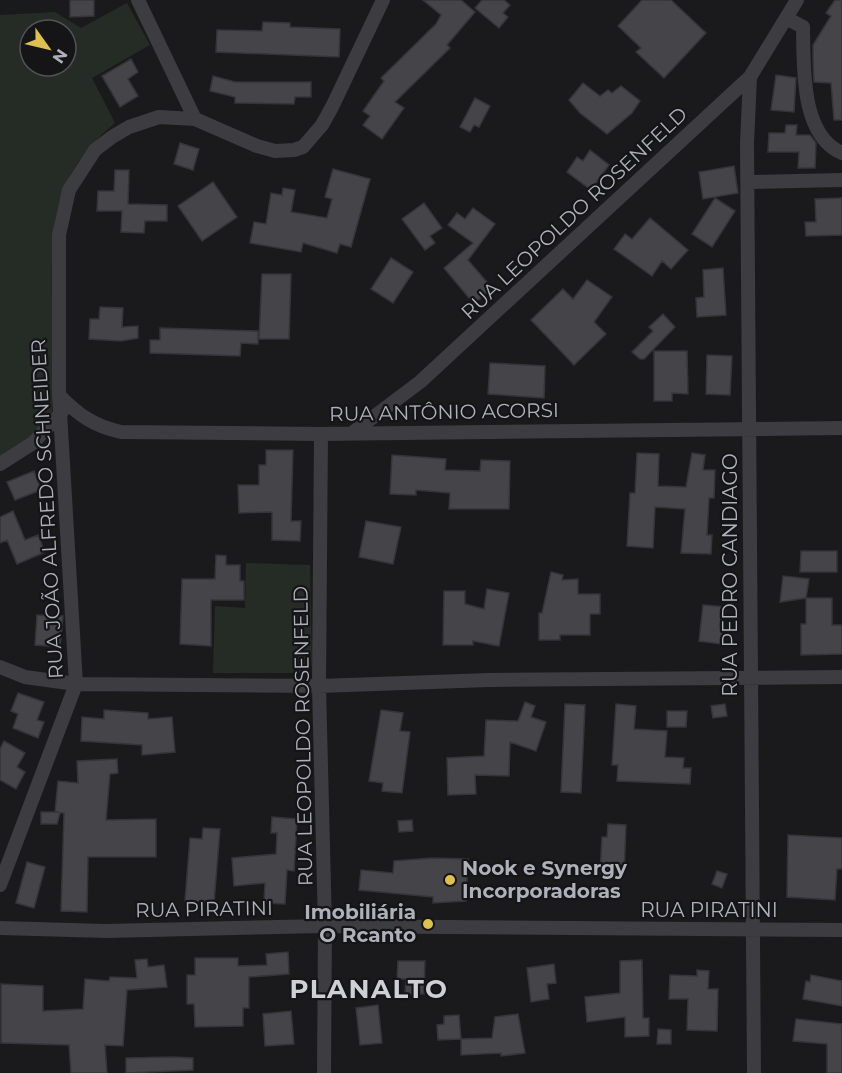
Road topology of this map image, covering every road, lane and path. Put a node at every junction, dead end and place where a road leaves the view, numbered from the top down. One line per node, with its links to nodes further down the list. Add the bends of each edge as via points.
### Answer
1 (138, 0): 6 (street)
2 (383, 0): 6 (street, via 332,107 303,147 284,151 257,146)
3 (797, 0): 4 (street, RUA LEOPOLDO ROSENFELD)
4 (786, 18): 5 (street, RUA LEOPOLDO ROSENFELD); 7 (street, via 803,27 805,85 820,136)
5 (750, 77): 9 (street, RUA PEDRO CANDIAGO); 14 (street, RUA LEOPOLDO ROSENFELD, via 420,382)
6 (195, 119): 10 (street, RUA JOÃO ALFREDO SCHNEIDER, via 159,117 129,127 95,150 69,190 59,235)
7 (842, 153)
8 (842, 180): 9 (street)
9 (748, 182): 12 (street, RUA PEDRO CANDIAGO)
10 (59, 395): 11 (street, RUA JOÃO ALFREDO SCHNEIDER); 15 (street, RUA ANTÔNIO ACORSI, via 90,422 121,432)
11 (62, 412): 16 (street, via 33,443); 20 (street, RUA JOÃO ALFREDO SCHNEIDER)
12 (750, 427): 13 (street, RUA ANTÔNIO ACORSI); 14 (street, RUA ANTÔNIO ACORSI); 18 (street, RUA PEDRO CANDIAGO)
13 (842, 428)
14 (352, 433): 15 (street, RUA ANTÔNIO ACORSI)
15 (321, 434): 21 (street, RUA LEOPOLDO ROSENFELD)
16 (0, 464)
17 (0, 667): 20 (street, via 25,677)
18 (749, 677): 19 (street); 21 (street); 25 (street, RUA PEDRO CANDIAGO)
19 (842, 677)
20 (76, 684): 21 (street); 22 (street, RUA JOÃO ALFREDO SCHNEIDER)
21 (319, 686): 23 (street, RUA LEOPOLDO ROSENFELD)
22 (0, 885)
23 (325, 926): 24 (street, RUA PIRATINI, via 106,931); 25 (street, RUA PIRATINI); 27 (street, RUA LEOPOLDO ROSENFELD)
24 (0, 928)
25 (753, 930): 26 (street, RUA PIRATINI); 28 (street, RUA PEDRO CANDIAGO)
26 (842, 930)
27 (324, 1073)
28 (754, 1073)

